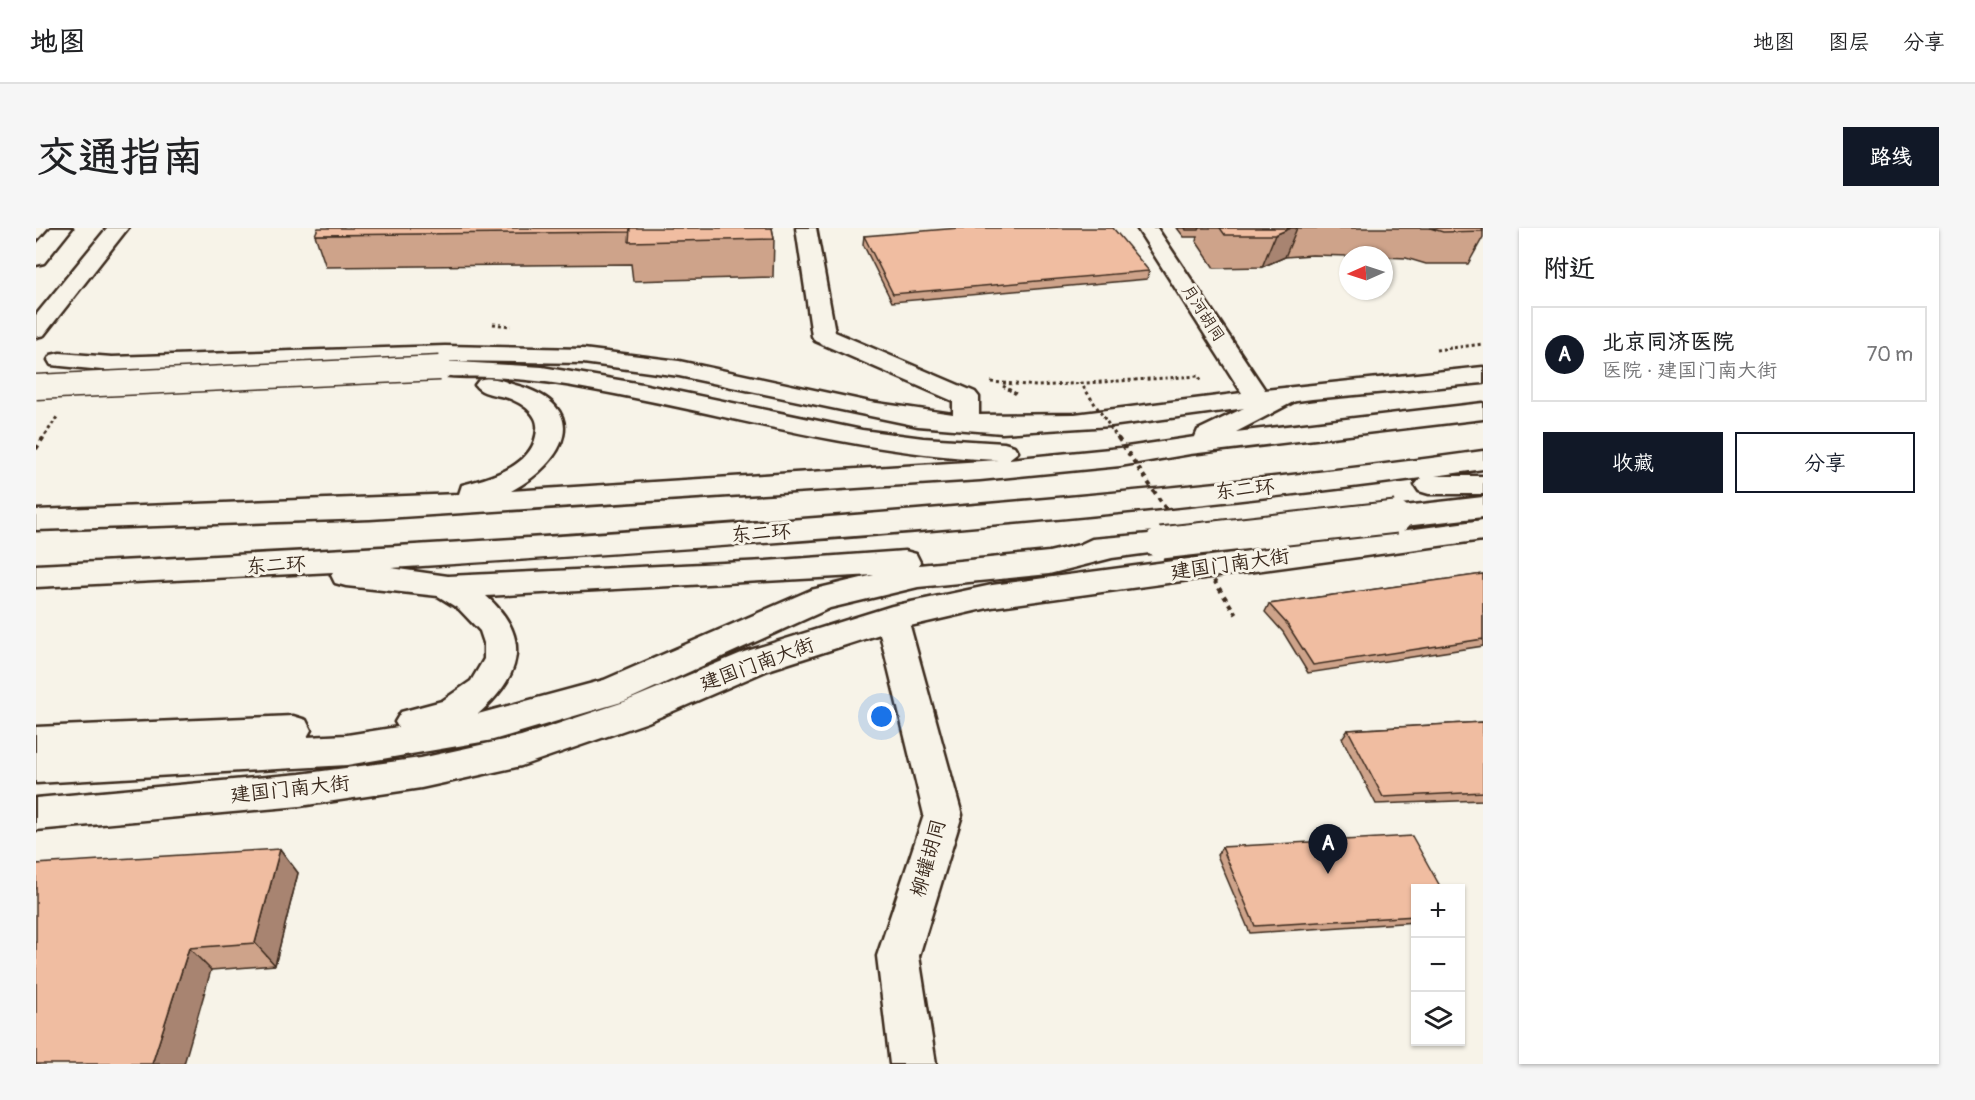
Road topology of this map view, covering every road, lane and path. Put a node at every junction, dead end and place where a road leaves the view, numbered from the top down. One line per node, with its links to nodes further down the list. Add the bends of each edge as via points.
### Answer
1 (62, 228): 5 (main road)
2 (118, 228): 6 (main road)
3 (806, 228): 20 (main road, via 824,336 966,397)
4 (1147, 228): 17 (main road, 月河胡同)
5 (36, 258)
6 (47, 309): 7 (main road)
7 (36, 332): 8 (main road)
8 (60, 360): 15 (main road); 20 (main road, via 112,364 456,353 584,356 659,365 882,412)
9 (438, 375): 14 (main road, bridge); 18 (main road); 22 (main road, via 463,368 586,381 844,436 989,452); 25 (main road, via 499,387 536,400 552,426 550,444 535,465 484,490)
10 (1483, 375): 16 (main road)
11 (1198, 376): 12 (path)
12 (1080, 382): 13 (path, via 1044,388); 28 (path, bridge)
13 (1004, 386)
14 (36, 387)
15 (36, 394)
16 (1286, 396): 17 (main road); 21 (main road)
17 (1258, 398): 20 (main road, via 1176,412 1049,423)
18 (36, 403)
19 (1483, 411): 21 (main road)
20 (966, 423)
21 (1190, 446): 22 (main road)
22 (1120, 457): 25 (main road, via 980,471)
23 (1480, 467): 30 (main road, 东二环, via 805,530)
24 (1483, 507): 28 (main road, bridge)
25 (370, 509): 26 (main road)
26 (36, 520)
27 (1483, 530): 35 (main road, 建国门南大街, via 992,596)
28 (1167, 531): 29 (main road)
29 (1113, 547): 33 (main road, via 766,572); 36 (main road, via 1050,563 918,576 822,598 613,691 493,726)
30 (261, 566): 32 (main road, 东二环); 33 (main road)
31 (1205, 568): 34 (path, bridge)
32 (36, 576)
33 (449, 587): 36 (main road, via 477,606 499,632 503,654 489,686 464,707)
34 (1238, 617)
35 (892, 618): 39 (main road, 建国门南大街, via 756,661 636,712 521,751 421,773 300,790); 40 (main road, 柳罐胡同, via 943,815 898,957)
36 (352, 739): 37 (main road); 38 (main road)
37 (36, 742)
38 (36, 768)
39 (36, 814)
40 (913, 1064)

